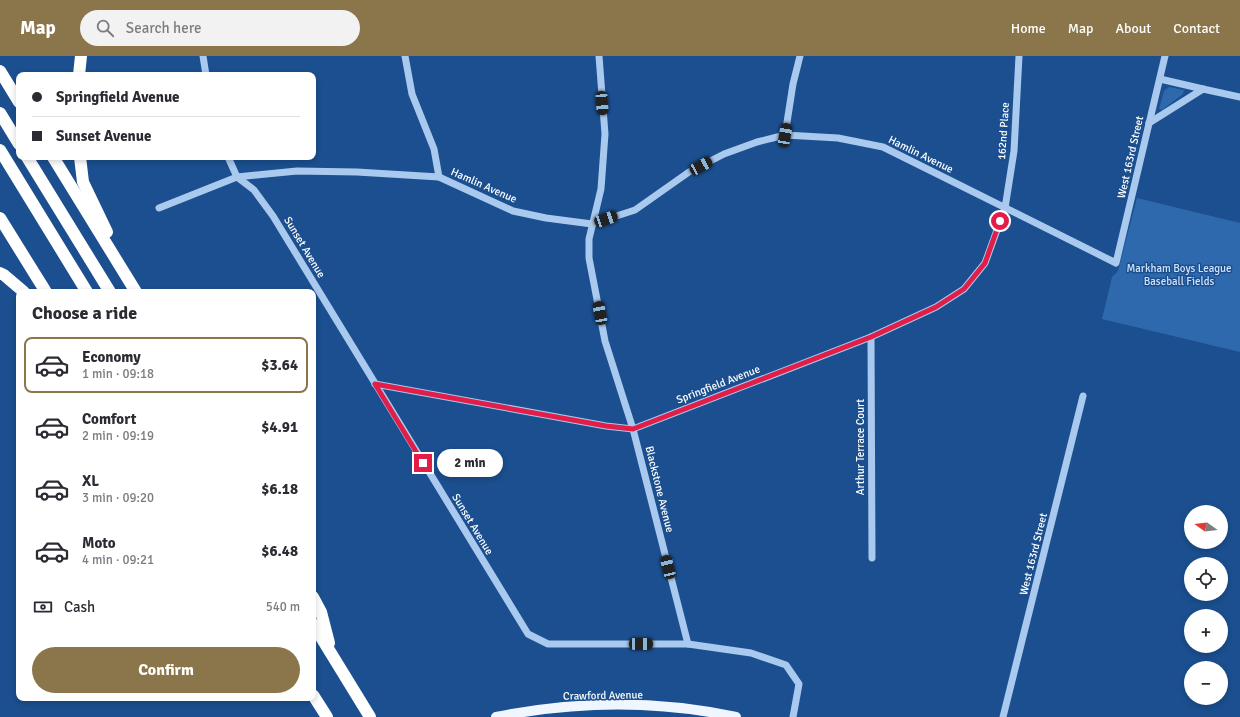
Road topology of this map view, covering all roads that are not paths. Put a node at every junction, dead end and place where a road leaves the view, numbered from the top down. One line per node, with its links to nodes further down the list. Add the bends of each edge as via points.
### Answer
1 (81, 56): 9 (highway)
2 (203, 56): 10 (street)
3 (405, 56): 25 (street, via 412,94 434,149)
4 (599, 56): 29 (street, Blackstone Avenue, via 605,134 601,189)
5 (800, 56): 17 (street)
6 (1019, 56): 27 (street, 162nd Place, via 1014,151)
7 (1165, 56): 11 (street, West 163rd Street)
8 (0, 71): 13 (highway)
9 (79, 72)
10 (206, 72)
11 (1160, 78): 12 (street); 16 (street, West 163rd Street)
12 (1203, 88): 14 (street); 16 (street)
13 (16, 97)
14 (1240, 97)
15 (0, 113): 18 (highway)
16 (1149, 123): 30 (street, West 163rd Street)
17 (785, 135): 27 (street, Hamlin Avenue, via 838,138 883,147); 29 (street, Hamlin Avenue, via 724,154 689,172 635,210)
18 (16, 139)
19 (0, 150): 34 (highway)
20 (29, 160): 35 (highway)
21 (55, 160): 36 (highway)
22 (80, 160): 37 (highway, via 83,182)
23 (229, 160): 24 (street, Sunset Avenue)
24 (237, 177): 25 (street, Hamlin Avenue, via 297,171); 26 (street, Hamlin Avenue); 39 (street, Sunset Avenue, via 254,190 273,216)
25 (439, 177): 29 (street, Hamlin Avenue, via 513,211)
26 (159, 208)
27 (1005, 208): 30 (street, Hamlin Avenue); 38 (street, Springfield Avenue, via 985,263 964,289 936,307)
28 (0, 218): 33 (highway)
29 (592, 224): 41 (street, Blackstone Avenue, via 589,258 605,341)
30 (1116, 263)
31 (0, 273): 32 (highway)
32 (20, 289)
33 (44, 289)
34 (85, 289)
35 (108, 289)
36 (134, 289)
37 (135, 289)
38 (871, 337): 41 (street, Springfield Avenue); 42 (street, Arthur Terrace Court)
39 (375, 384): 41 (street, Springfield Avenue); 45 (street, Sunset Avenue, via 528,634 548,644)
40 (1083, 396): 54 (street, West 163rd Street)
41 (633, 429): 45 (street, Blackstone Avenue)
42 (872, 558)
43 (316, 603): 46 (highway, via 321,612)
44 (316, 629): 46 (highway)
45 (688, 644): 53 (street, Sunset Avenue, via 751,653 786,665 800,684)
46 (333, 658): 50 (highway)
47 (316, 700): 49 (highway)
48 (312, 701): 49 (highway)
49 (327, 717)
50 (370, 717)
51 (496, 717): 52 (main road, Crawford Avenue, via 581,705 629,704 707,711)
52 (736, 717)
53 (793, 717)
54 (1004, 717)

